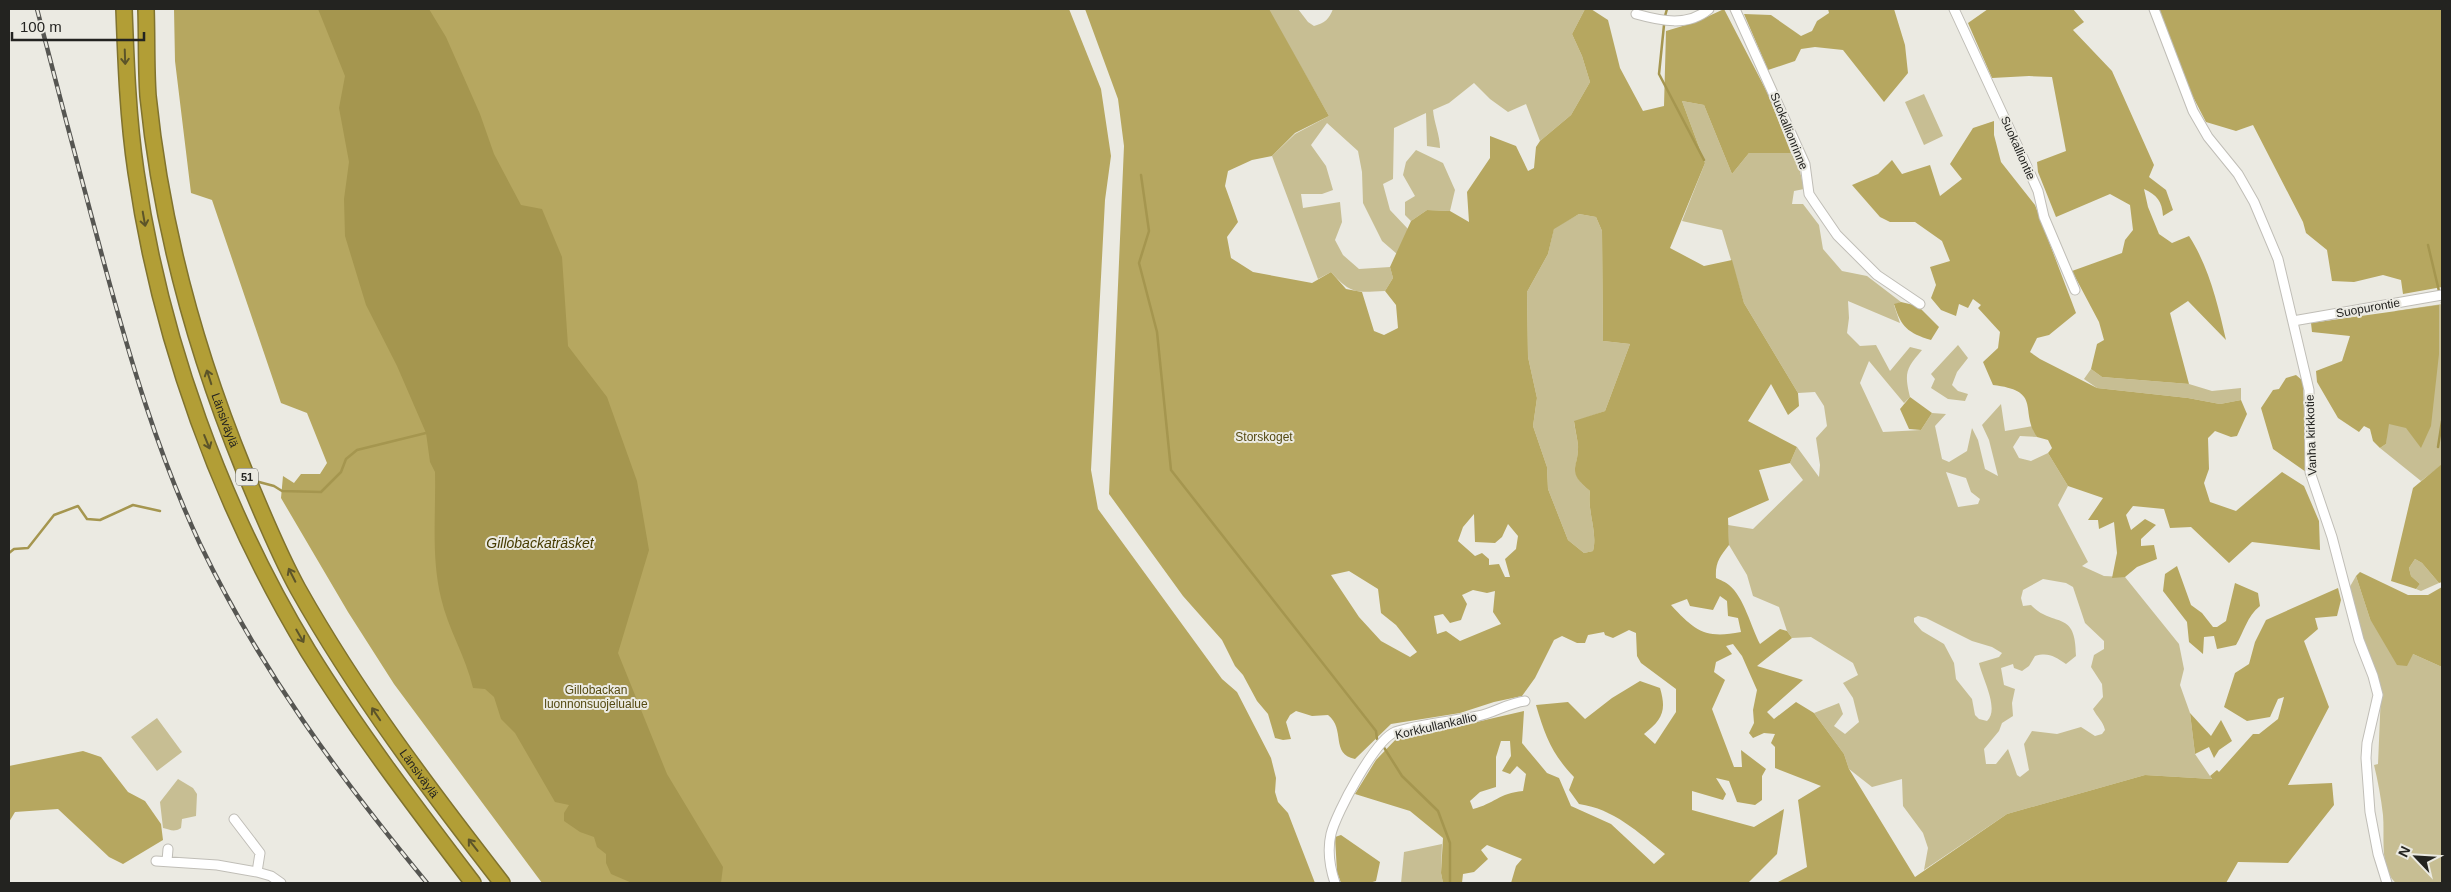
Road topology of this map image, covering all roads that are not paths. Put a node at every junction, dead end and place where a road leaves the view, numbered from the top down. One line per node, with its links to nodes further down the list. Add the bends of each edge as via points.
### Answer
1 (124, 9): 19 (highway, Länsiväylä / 51, one-way to 19, via 127,91 136,173 165,309 200,424 278,599 308,650 381,761)
2 (146, 9): 20 (highway, Länsiväylä / 51, one-way to 2, via 396,744 326,636 268,527 226,425 184,298 168,225 148,95)
3 (1710, 9): 7 (street, via 1692,20 1678,21)
4 (1735, 9): 10 (street, Suokallionrinne, via 1805,164 1809,194 1815,204 1877,275)
5 (1954, 9): 8 (street, Suokalliontie, via 2029,170 2044,217)
6 (2154, 9): 11 (street, Vanha kirkkotie, via 2193,111 2208,137 2238,174 2267,230 2278,259)
7 (1636, 14)
8 (2075, 290)
9 (2442, 295): 11 (street, Suopurontie)
10 (1920, 304)
11 (2293, 321): 22 (street, Vanha kirkkotie, via 2310,390 2310,472 2378,695 2366,758 2372,820)
12 (1525, 701): 21 (street, Korkkullankallio, via 1513,702 1481,716 1394,732 1382,743 1336,816 1329,854)
13 (234, 819): 17 (street, via 260,853)
14 (168, 849): 16 (street)
15 (156, 860): 16 (street)
16 (167, 862): 17 (street, via 217,865)
17 (257, 872): 18 (street)
18 (282, 883)
19 (474, 883)
20 (502, 883)
21 (1335, 883)
22 (2387, 883)

